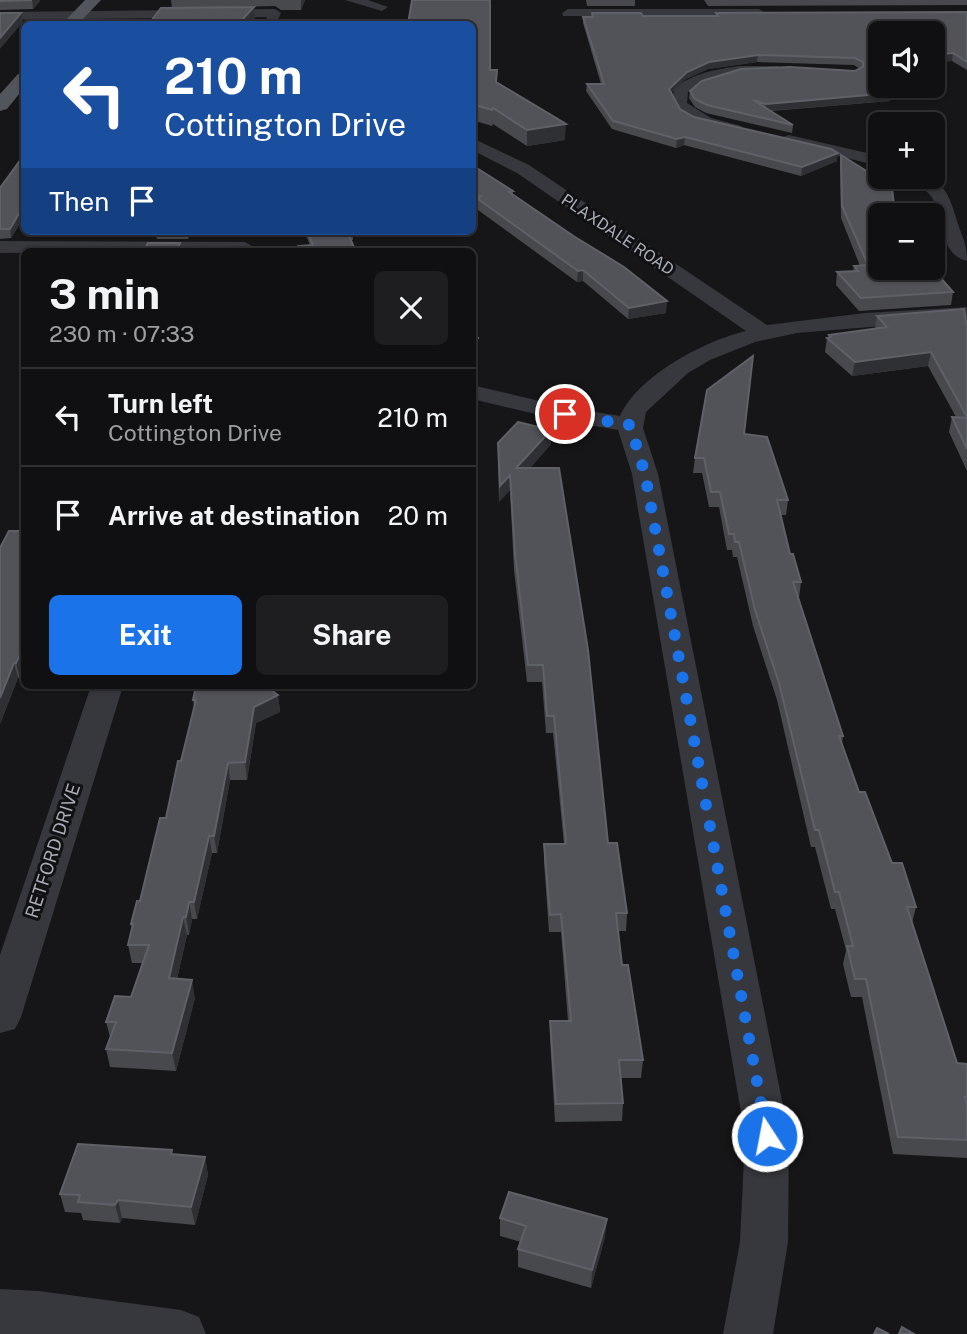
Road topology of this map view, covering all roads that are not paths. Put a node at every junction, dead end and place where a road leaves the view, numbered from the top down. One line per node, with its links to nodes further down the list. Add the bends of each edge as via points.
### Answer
1 (351, 0): 3 (street)
2 (668, 0): 7 (street)
3 (382, 6)
4 (0, 8): 5 (street)
5 (82, 11): 9 (street); 10 (street, via 275,13)
6 (568, 13): 7 (street)
7 (678, 13): 8 (street)
8 (771, 13)
9 (0, 16)
10 (271, 21)
11 (801, 70): 14 (street, via 724,72 681,90 679,104 687,112)
12 (21, 82): 13 (main road)
13 (0, 106)
14 (751, 132)
15 (776, 138): 17 (street)
16 (476, 145): 23 (street, PLAXDALE ROAD, via 523,169)
17 (868, 158)
18 (933, 189): 21 (street, via 940,194 952,236)
19 (247, 244): 20 (street)
20 (0, 247)
21 (967, 255)
22 (967, 313): 23 (street)
23 (761, 331): 25 (street, via 698,356 672,373 636,407)
24 (476, 393): 25 (street)
25 (630, 425): 30 (street, via 645,474 767,1136 764,1242)
26 (106, 689): 27 (street, RETFORD DRIVE)
27 (0, 1017)
28 (0, 1313): 29 (street)
29 (181, 1334)
30 (748, 1334)

